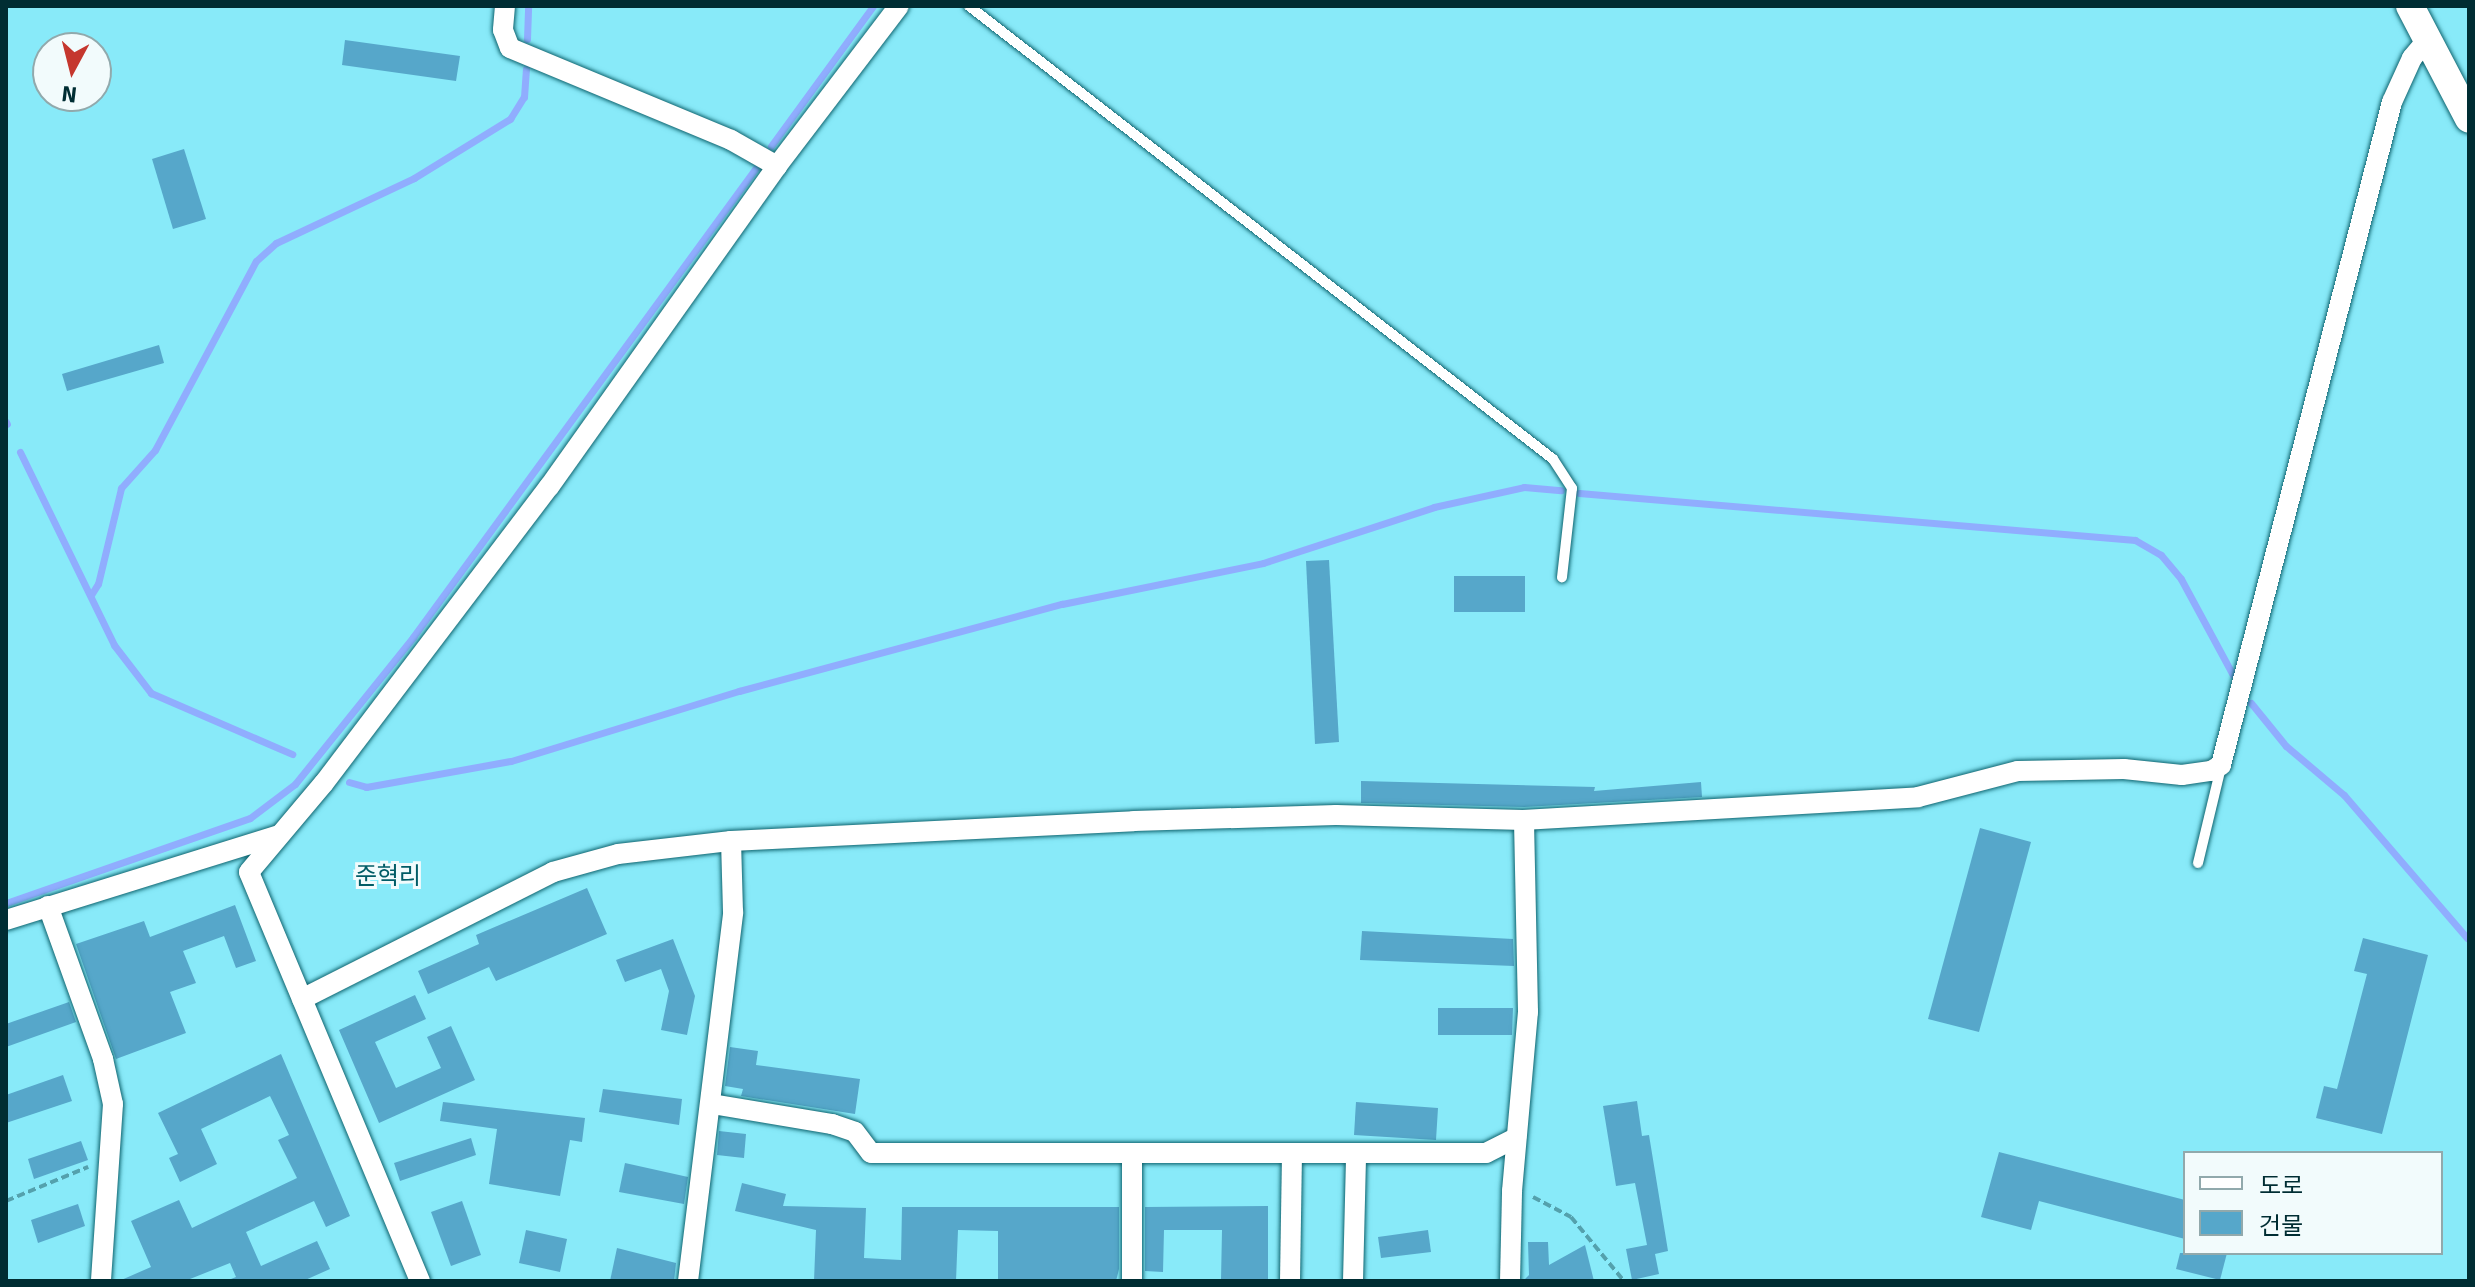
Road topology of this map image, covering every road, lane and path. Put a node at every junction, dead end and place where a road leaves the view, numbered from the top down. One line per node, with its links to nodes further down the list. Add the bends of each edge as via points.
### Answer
1 (505, 6): 7 (street, via 503,30 510,48 731,140)
2 (899, 6): 7 (street)
3 (969, 6): 8 (lane, via 1553,459 1572,488)
4 (2410, 6): 5 (main road)
5 (2427, 40): 6 (main road); 9 (street, via 2412,58 2392,102)
6 (2469, 119)
7 (777, 166): 11 (street, via 549,487)
8 (1562, 577)
9 (2221, 765): 10 (street, via 2182,775 2124,769 2018,771 1918,797); 13 (lane)
10 (1524, 820): 12 (street, via 1336,815); 18 (street, via 1528,1012)
11 (279, 835): 14 (street); 16 (street, via 249,872)
12 (731, 841): 16 (street, via 618,854 553,872); 17 (street, via 733,912)
13 (2198, 863)
14 (48, 906): 15 (street); 22 (street, via 103,1059 113,1104)
15 (6, 920)
16 (302, 999): 26 (street)
17 (712, 1104): 20 (street, via 832,1124 855,1132 871,1153); 27 (street)
18 (1516, 1138): 19 (street, via 1486,1153); 23 (street)
19 (1356, 1154): 21 (street); 30 (street)
20 (1132, 1155): 21 (street); 28 (street)
21 (1292, 1155): 29 (street)
22 (112, 1156): 24 (path); 25 (street)
23 (1512, 1191): 31 (street); 32 (path, via 1571,1217)
24 (6, 1201)
25 (101, 1281)
26 (420, 1281)
27 (688, 1281)
28 (1132, 1281)
29 (1290, 1281)
30 (1353, 1281)
31 (1510, 1281)
32 (1624, 1281)

